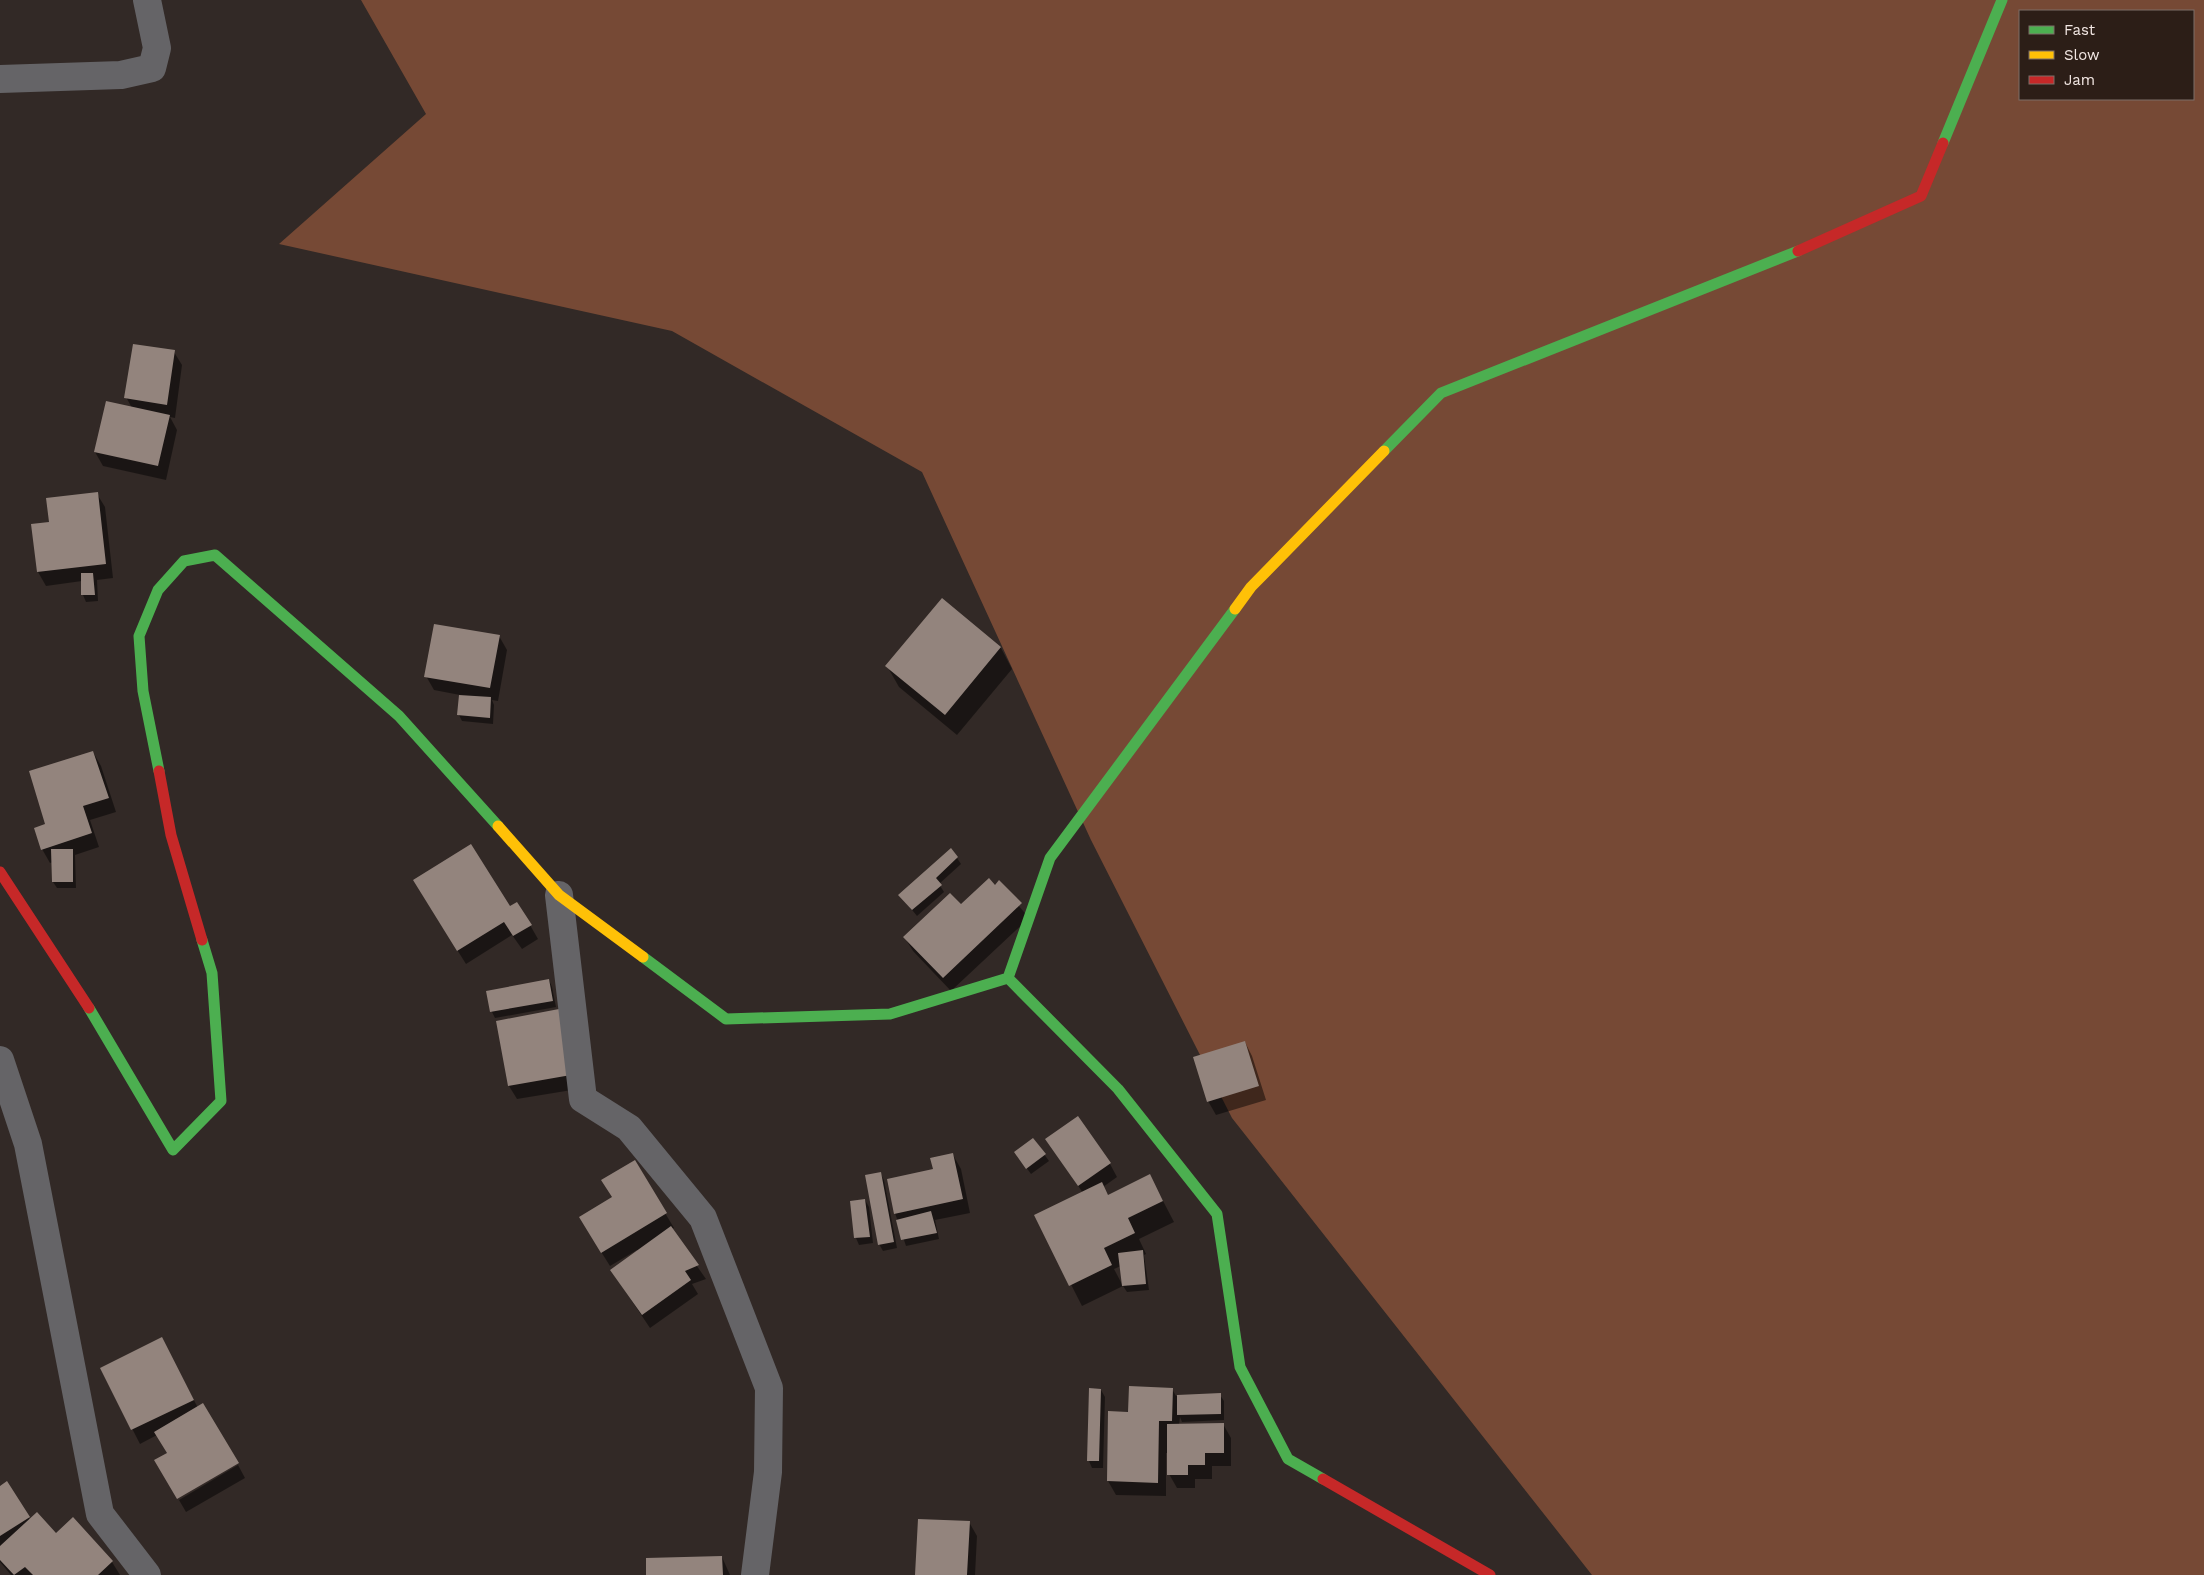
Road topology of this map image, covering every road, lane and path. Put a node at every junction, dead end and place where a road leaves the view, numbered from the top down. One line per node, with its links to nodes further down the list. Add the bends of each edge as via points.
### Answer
1 (147, 0): 3 (street, via 158,48 152,68 121,75)
2 (2002, 0): 6 (street, via 1921,196 1808,246 1440,393 1251,587 1050,858)
3 (0, 79)
4 (0, 872): 5 (street, via 87,1005 173,1150 221,1101 212,973 171,835 143,691 139,636 158,590 184,561 215,554 399,716)
5 (559, 895): 6 (street, via 726,1019 890,1014); 9 (street, via 583,1099 630,1128 703,1218 769,1388 768,1472)
6 (1008, 978): 10 (street, via 1118,1089 1217,1214 1240,1367 1288,1460)
7 (0, 1060): 8 (street, via 28,1144 100,1514)
8 (147, 1575)
9 (754, 1575)
10 (1490, 1575)

